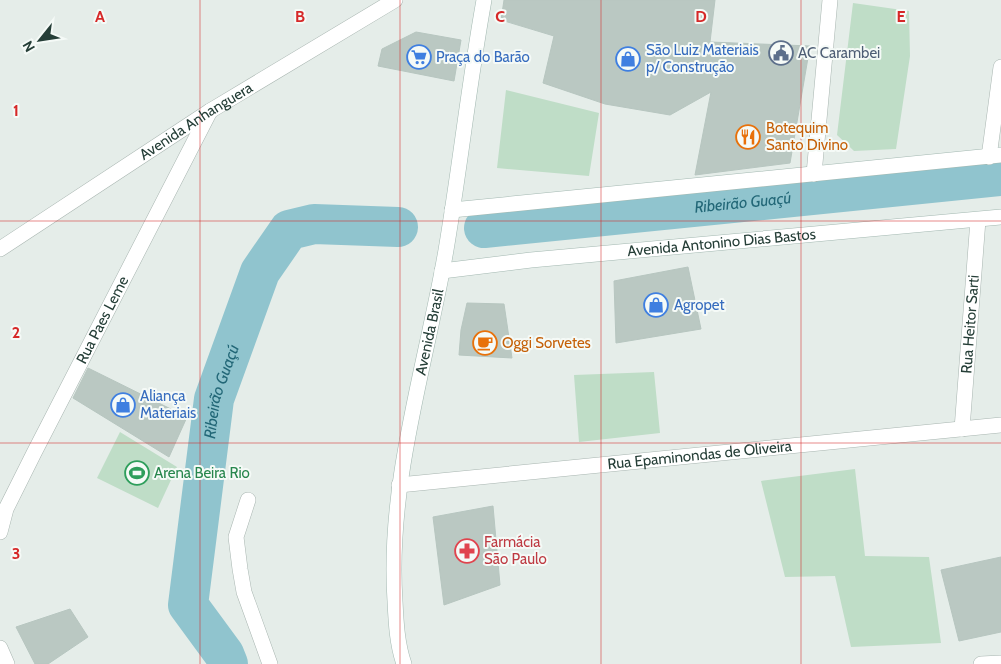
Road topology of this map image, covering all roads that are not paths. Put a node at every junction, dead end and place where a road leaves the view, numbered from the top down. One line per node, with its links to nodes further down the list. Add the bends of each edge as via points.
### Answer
1 (395, 0): 5 (street, Avenida Anhanguera)
2 (484, 0): 8 (street, Avenida Brasil)
3 (830, 0): 7 (street)
4 (1001, 67): 6 (street)
5 (210, 111): 11 (street, Avenida Anhanguera); 17 (street, Rua Paes Leme)
6 (995, 156): 7 (street)
7 (814, 174): 8 (street)
8 (452, 210): 12 (street, Avenida Brasil)
9 (1001, 217): 10 (street, Avenida Antonino Dias Bastos)
10 (978, 220): 12 (street, Avenida Antonino Dias Bastos, via 531,260); 14 (street, Rua Heitor Sarti)
11 (0, 248)
12 (442, 271): 15 (street, Avenida Brasil)
13 (1001, 425): 14 (street, Rua Epaminondas de Oliveira)
14 (962, 429): 15 (street, Rua Epaminondas de Oliveira)
15 (400, 485): 23 (street, Avenida Brasil, via 393,578)
16 (248, 500): 22 (street, via 236,537 240,570 244,592)
17 (3, 511): 18 (street, Rua Paes Leme)
18 (0, 532)
19 (0, 648): 21 (street)
20 (1001, 662): 24 (street)
21 (7, 664)
22 (270, 664)
23 (404, 664)
24 (981, 664)

